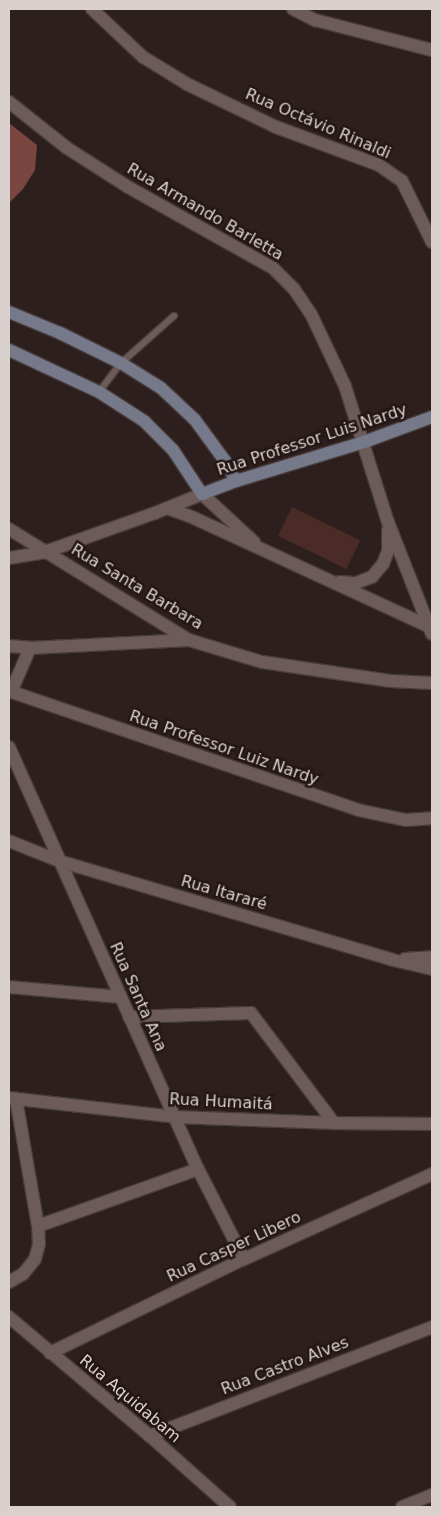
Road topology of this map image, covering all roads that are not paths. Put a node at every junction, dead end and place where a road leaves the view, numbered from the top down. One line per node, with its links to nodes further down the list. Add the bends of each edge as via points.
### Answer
1 (92, 9): 5 (street, Rua Octávio Rinaldi, via 143,57 187,84 276,127 379,164 402,181)
2 (293, 9): 3 (street, via 324,22)
3 (432, 50)
4 (9, 102): 12 (street, Rua Armando Barletta, via 66,148 128,187 273,268 294,289 310,314 345,386)
5 (432, 242)
6 (9, 312): 9 (main road)
7 (174, 316): 9 (lane)
8 (9, 350): 10 (main road)
9 (121, 363): 10 (lane); 13 (main road, via 161,388 195,420 226,461)
10 (99, 392): 14 (main road, via 144,421 173,450)
11 (432, 416): 12 (main road, Rua Professor Luis Nardy)
12 (364, 442): 13 (main road, Rua Professor Luis Nardy); 16 (street, Rua Armando Barletta)
13 (236, 481): 14 (main road, Rua Professor Luis Nardy)
14 (202, 494): 15 (street); 18 (street)
15 (167, 508): 18 (street); 19 (street)
16 (388, 522): 21 (street, via 388,551 383,564 372,577 356,583); 22 (street)
17 (9, 529): 19 (street, Rua Santa Barbara)
18 (262, 549): 21 (street)
19 (45, 552): 20 (street); 23 (street, Rua Santa Barbara)
20 (9, 558)
21 (332, 581): 22 (street)
22 (431, 630)
23 (188, 640): 25 (street); 26 (street, Rua Santa Barbara, via 262,662)
24 (9, 646): 25 (street)
25 (30, 648): 27 (street)
26 (432, 684)
27 (10, 692): 29 (street, Rua Professor Luiz Nardy, via 358,810 406,820)
28 (9, 747): 31 (street, Rua Santa Ana)
29 (432, 818)
30 (9, 841): 31 (street, Rua Itararé)
31 (59, 862): 33 (street, Rua Itararé); 36 (street, Rua Santa Ana)
32 (432, 957): 33 (street)
33 (393, 960): 34 (street, Rua Itararé)
34 (432, 969)
35 (9, 987): 36 (street)
36 (121, 997): 37 (street, Rua Santa Ana)
37 (129, 1017): 39 (street, Rua Santa Ana); 40 (street, via 251,1013)
38 (12, 1099): 39 (street, Rua Humaitá); 44 (street)
39 (175, 1117): 40 (street, Rua Humaitá); 42 (street, Rua Santa Ana)
40 (334, 1123): 41 (street, Rua Humaitá)
41 (432, 1124)
42 (198, 1169): 44 (street); 45 (street, Rua Santa Ana)
43 (432, 1174): 45 (street, Rua Casper Libero)
44 (38, 1226): 46 (street, via 35,1259 23,1274)
45 (244, 1259): 49 (street, Rua Casper Libero)
46 (9, 1282)
47 (9, 1317): 49 (street, Rua Aquidabam)
48 (432, 1327): 50 (street, Rua Castro Alves)
49 (50, 1353): 50 (street, Rua Aquidabam)
50 (150, 1436): 52 (street, Rua Aquidabam)
51 (432, 1495): 53 (street)
52 (230, 1507)
53 (402, 1507)

